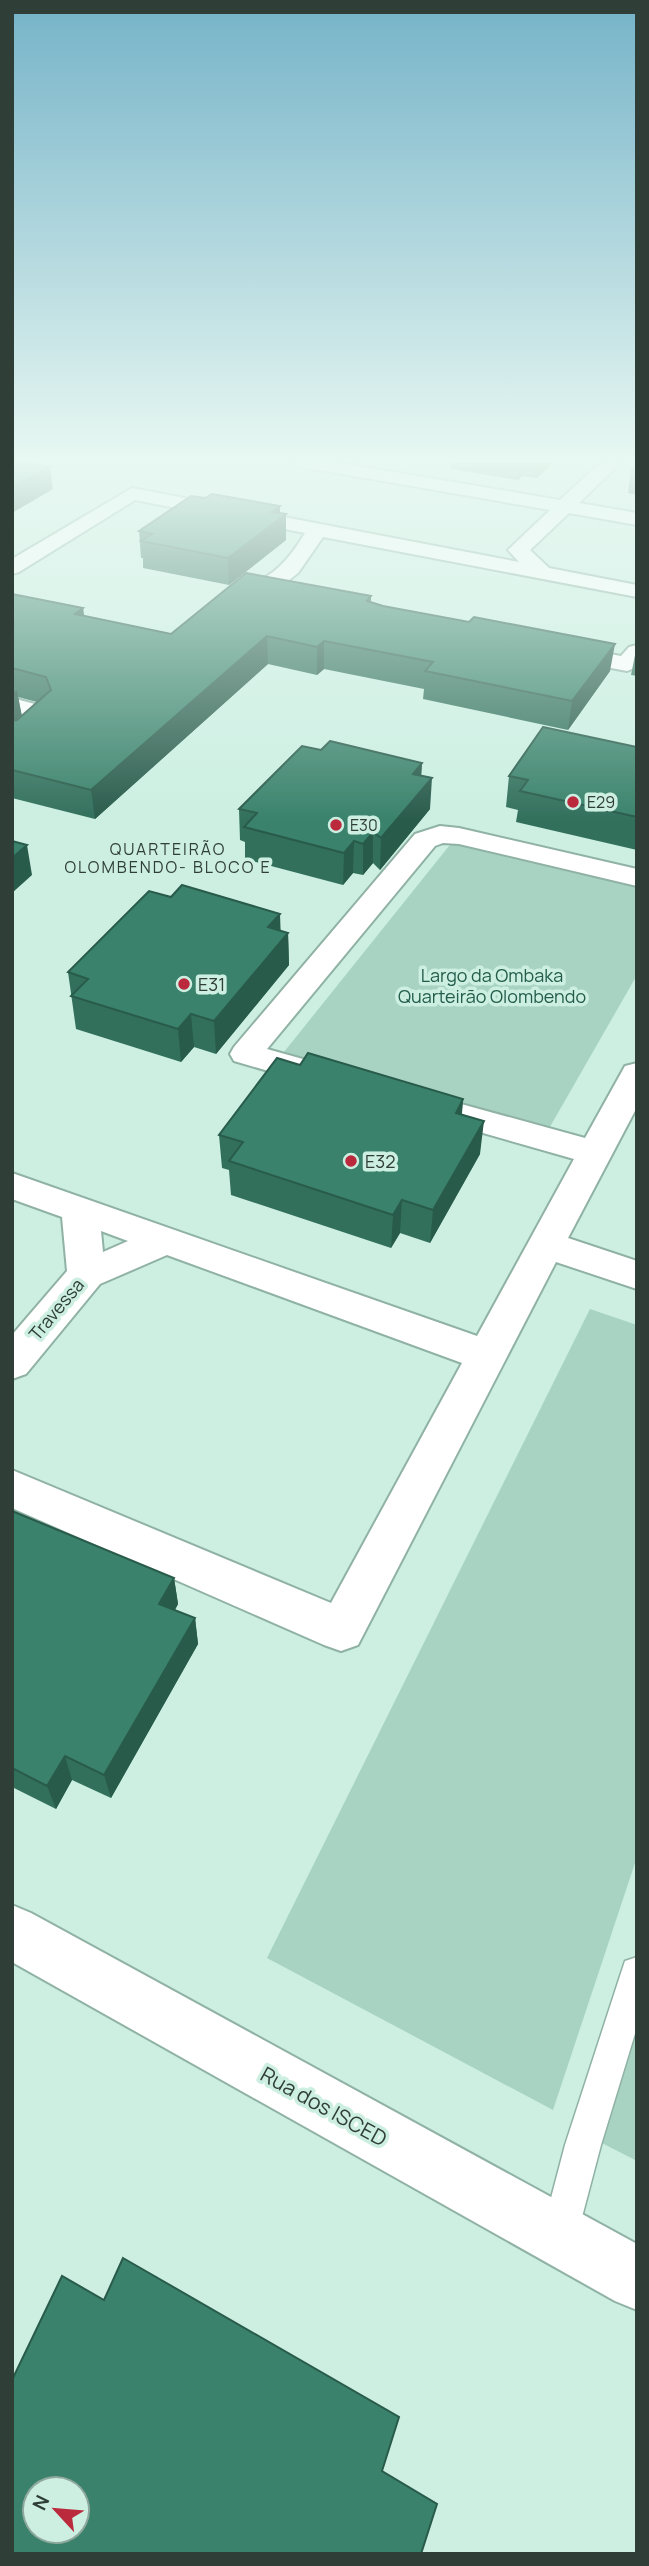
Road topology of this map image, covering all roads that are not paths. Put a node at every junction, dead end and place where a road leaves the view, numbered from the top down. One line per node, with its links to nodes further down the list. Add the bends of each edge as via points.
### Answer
1 (274, 582): 4 (street, via 265,590 252,591)
2 (588, 582): 3 (street)
3 (637, 591)
4 (297, 602)
5 (537, 647): 6 (street, via 627,664)
6 (637, 652)
7 (12, 705): 8 (street, via 41,713 41,719)
8 (12, 741)
9 (637, 878): 11 (street, via 459,836 440,834 425,840 246,1054)
10 (637, 1074): 13 (street)
11 (353, 1084)
12 (407, 1100): 13 (street)
13 (595, 1153): 17 (street)
14 (12, 1185): 15 (street)
15 (80, 1209): 16 (street); 18 (street, Travessa)
16 (165, 1241): 18 (street); 20 (street)
17 (546, 1245): 19 (street); 20 (street)
18 (86, 1274): 21 (street, Travessa)
19 (637, 1275)
20 (487, 1356): 22 (street, via 341,1630)
21 (12, 1363)
22 (12, 1488)
23 (12, 1933): 25 (street, Rua dos ISCED)
24 (637, 1973): 25 (lane)
25 (559, 2236): 26 (street, Rua dos ISCED)
26 (637, 2279)

